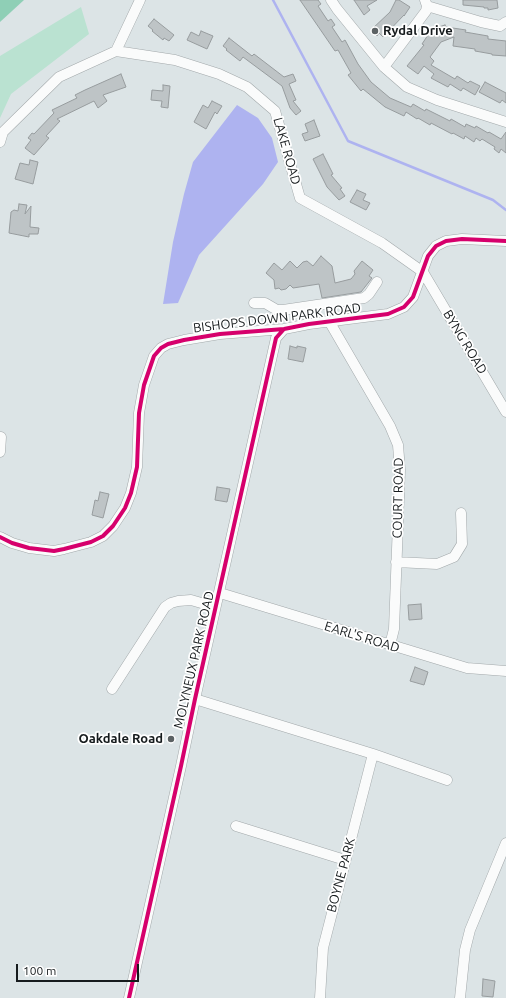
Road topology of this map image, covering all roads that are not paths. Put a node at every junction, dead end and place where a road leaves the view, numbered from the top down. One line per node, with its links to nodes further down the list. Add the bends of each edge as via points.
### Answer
1 (140, 0): 5 (street)
2 (331, 0): 6 (street)
3 (426, 3): 4 (street, via 481,22 500,26); 6 (street, via 426,11)
4 (506, 22)
5 (116, 51): 8 (street, via 59,77 2,132); 10 (street, LAKE ROAD, via 175,60 219,74 247,87 275,111 300,198 382,243)
6 (384, 67): 7 (street, via 407,87 437,100)
7 (506, 122)
8 (0, 142)
9 (506, 241): 10 (street, via 462,239 441,243 428,256)
10 (423, 272): 14 (street, BISHOPS DOWN PARK ROAD, via 413,297 404,307 388,314); 17 (street, BYNG ROAD)
11 (377, 282): 13 (street, via 364,298)
12 (254, 304): 13 (street, via 265,303 277,310)
13 (304, 307): 15 (street)
14 (329, 321): 15 (street, BISHOPS DOWN PARK ROAD); 22 (street, COURT ROAD, via 390,426 398,446 400,470)
15 (308, 324): 16 (street, BISHOPS DOWN PARK ROAD)
16 (284, 329): 21 (street, BISHOPS DOWN PARK ROAD, via 220,334 184,340 168,344 154,356 144,385 139,412 137,467 131,493 125,508 103,536 91,542 54,551 29,548); 23 (street, MOLYNEUX PARK ROAD, via 276,338)
17 (506, 412)
18 (1, 437): 19 (street)
19 (0, 452)
20 (461, 513): 22 (street, via 462,544 454,558 437,564)
21 (0, 536)
22 (396, 562): 25 (street, COURT ROAD, via 394,629)
23 (220, 593): 24 (street, MOLYNEUX PARK ROAD); 25 (street, EARL'S ROAD)
24 (215, 607): 27 (street, via 191,600 178,601 165,607); 28 (street, MOLYNEUX PARK ROAD)
25 (390, 645): 26 (street, EARL'S ROAD, via 467,668)
26 (506, 671)
27 (112, 689)
28 (194, 699): 29 (street); 34 (street, MOLYNEUX PARK ROAD)
29 (373, 754): 30 (street); 33 (street, BOYNE PARK)
30 (446, 780)
31 (236, 826): 33 (street)
32 (506, 843): 36 (street, via 470,930 465,950)
33 (345, 860): 35 (street, BOYNE PARK, via 323,948)
34 (129, 998)
35 (320, 998)
36 (460, 998)

